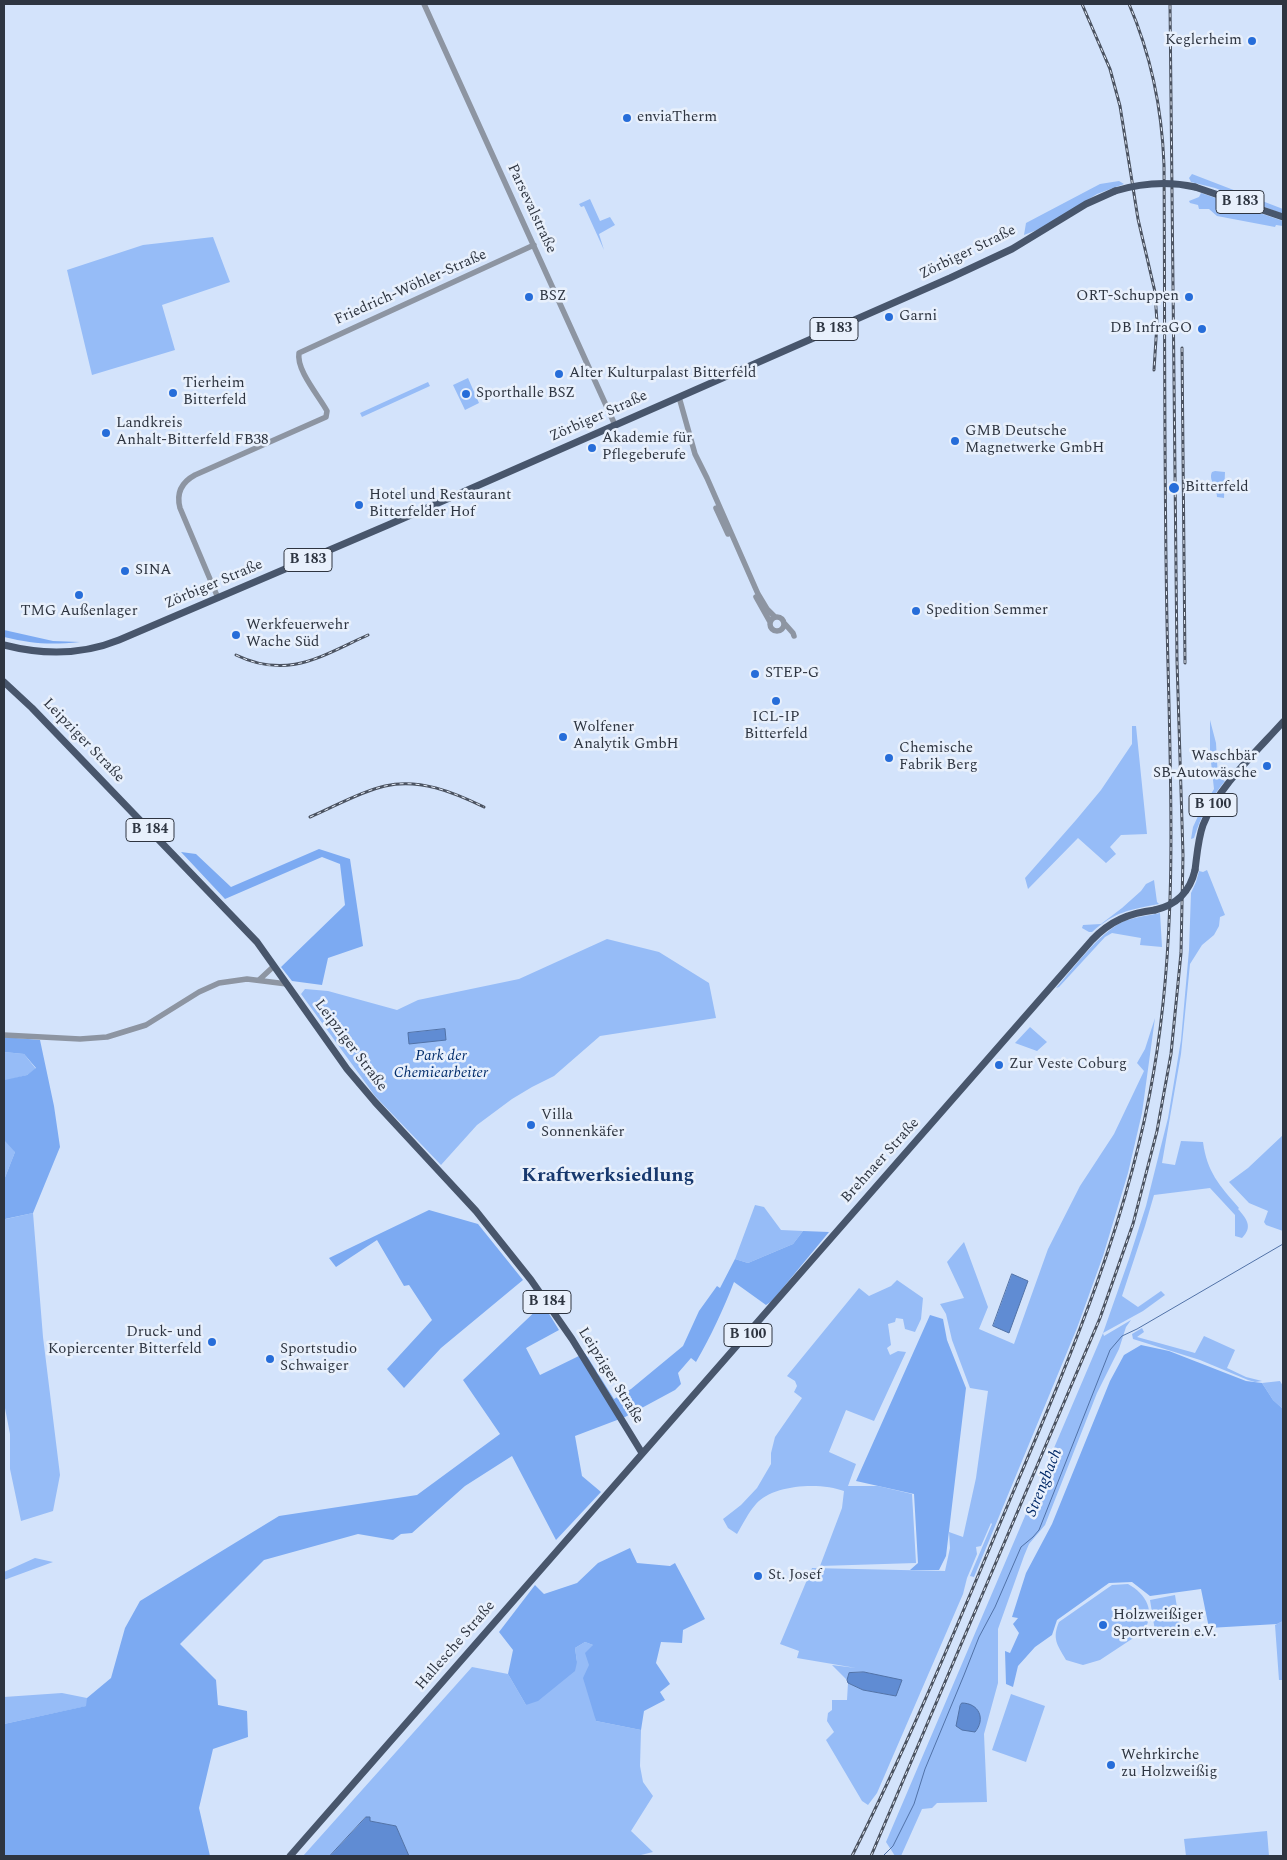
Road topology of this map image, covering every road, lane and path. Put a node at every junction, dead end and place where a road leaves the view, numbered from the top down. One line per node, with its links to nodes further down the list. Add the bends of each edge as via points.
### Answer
1 (424, 4): 3 (street, Parsevalstraße)
2 (1283, 218): 4 (main road, Zörbiger Straße / B 183, bridge, via 1195,187 1172,183 1115,191 1086,204 991,259)
3 (534, 245): 5 (street, Parsevalstraße); 7 (street, Friedrich-Wöhler-Straße, via 299,353 302,368 327,416 195,475 179,492 180,508)
4 (679, 397): 5 (main road, Zörbiger Straße / B 183); 6 (street)
5 (616, 425): 7 (main road, Zörbiger Straße / B 183)
6 (702, 472): 8 (street, via 762,600); 9 (street, via 753,591)
7 (218, 598): 10 (main road, Zörbiger Straße / B 183, via 94,648 53,652)
8 (775, 617): 9 (street); 9 (street, via 782,618 783,627 773,630)
9 (770, 622)
10 (5, 646)
11 (4, 682): 13 (main road, Leipziger Straße / B 184, via 246,929)
12 (1283, 722): 17 (main road, Brehnaer Straße / B 100, bridge, via 1215,801 1200,834 1192,882 1180,898 1167,906 1125,916 1098,934)
13 (274, 966): 14 (street); 15 (main road, Leipziger Straße / B 184)
14 (260, 980): 15 (street); 16 (street, via 230,980 208,987 146,1025 115,1035 80,1039)
15 (287, 984): 17 (main road, Leipziger Straße / B 184, via 347,1069 512,1255 559,1319)
16 (4, 1035)
17 (642, 1453): 18 (main road, Hallesche Straße / B 100)
18 (290, 1856)

